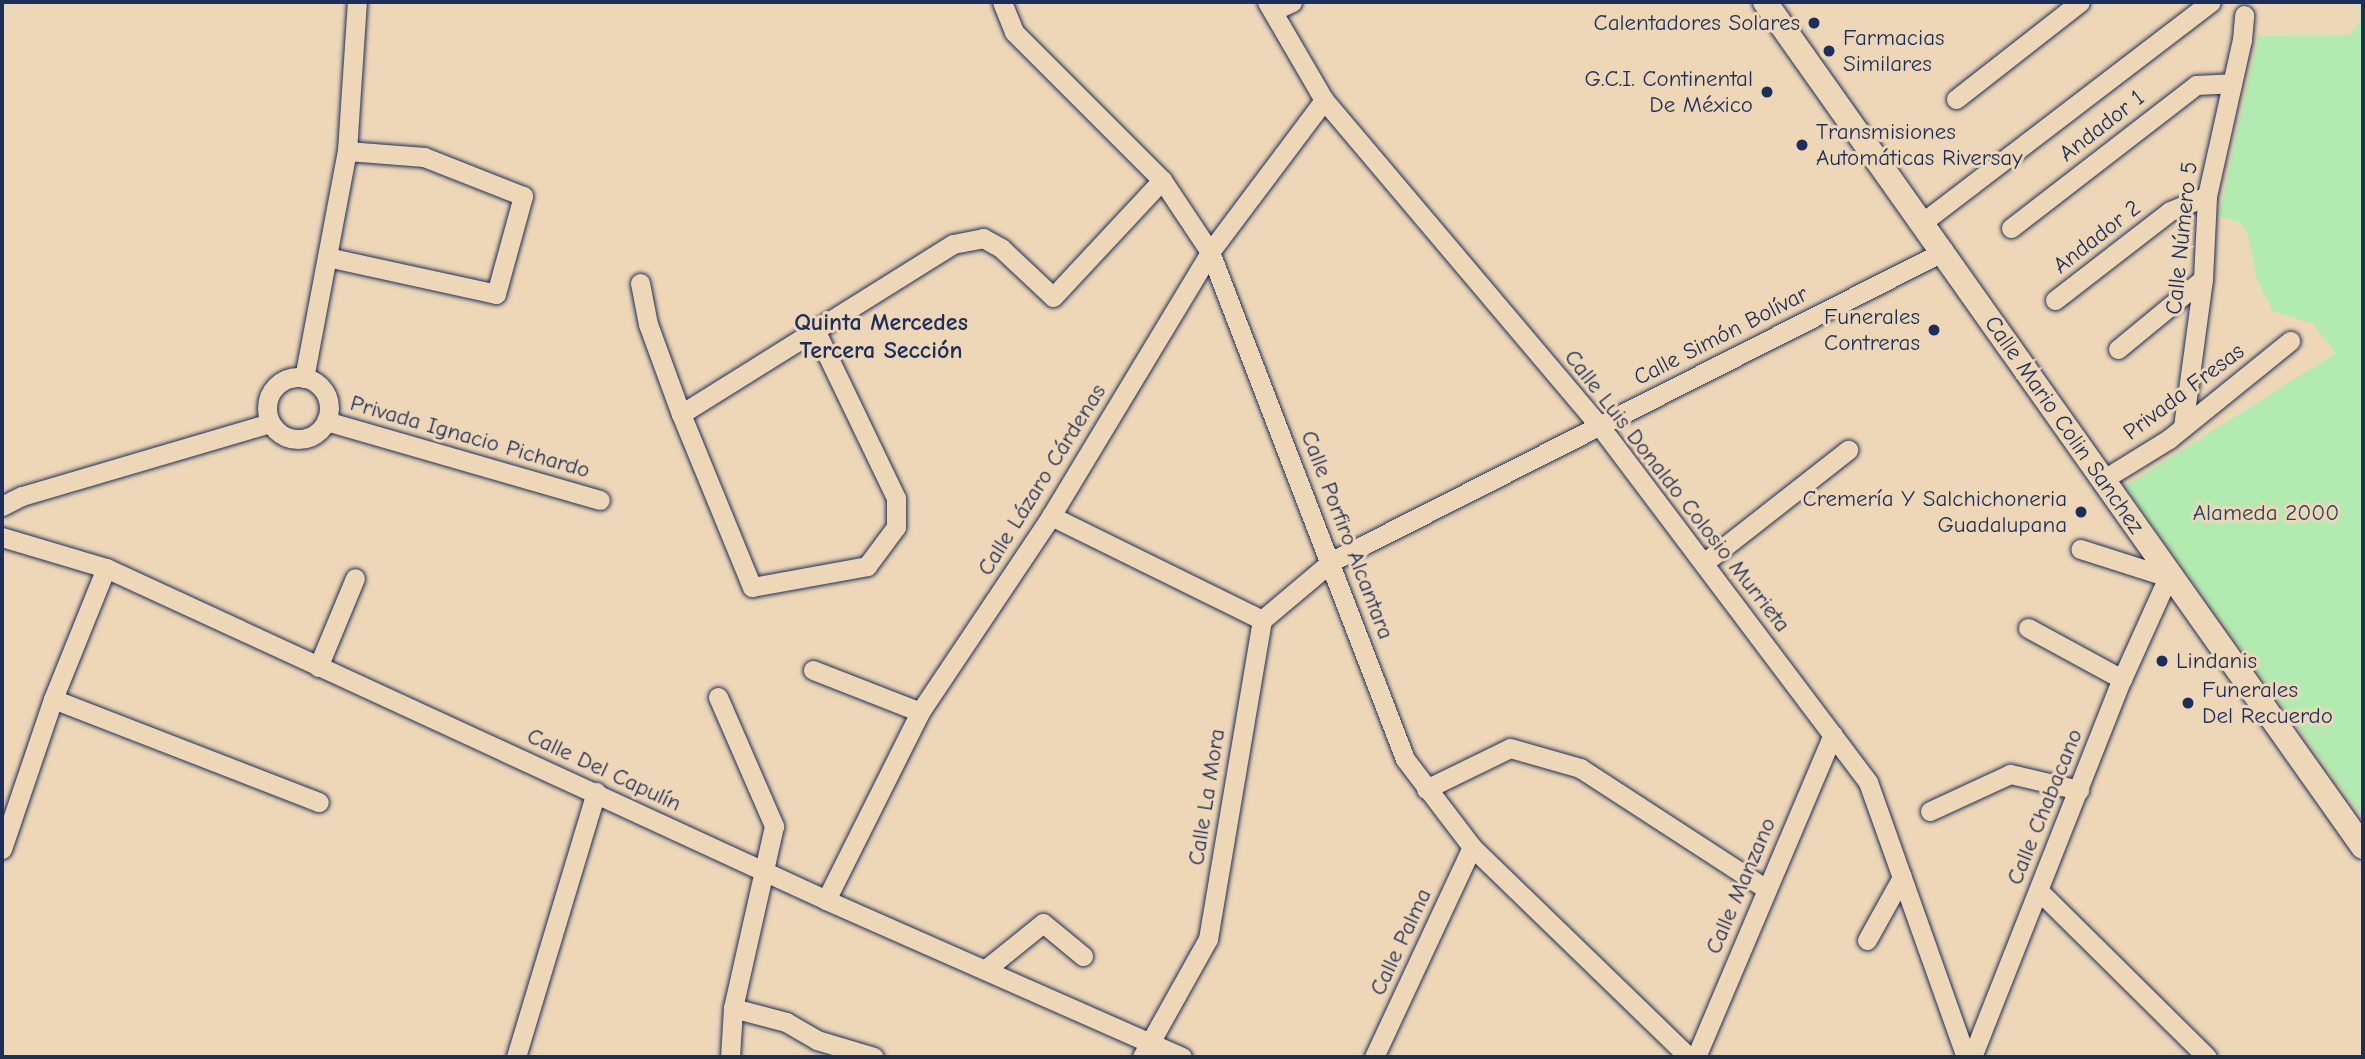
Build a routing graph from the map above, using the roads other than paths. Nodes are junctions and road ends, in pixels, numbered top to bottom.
1 (357, 2) edge
2 (1002, 2) edge
3 (1293, 2) edge
4 (1765, 2) edge
5 (2080, 2) edge
6 (2211, 2) edge
7 (1270, 6) edge
8 (2244, 15) dead end
9 (2231, 83) junction
10 (1956, 99) dead end
11 (1324, 100) junction
12 (346, 151) junction
13 (1162, 180) junction
14 (2207, 196) junction
15 (1923, 222) junction
16 (2011, 228) dead end
17 (1944, 251) junction
18 (1210, 252) junction
19 (327, 257) junction
20 (2203, 279) junction
21 (640, 283) dead end
22 (2055, 300) dead end
23 (816, 332) junction
24 (2290, 341) dead end
25 (2118, 349) dead end
26 (304, 378) junction
27 (681, 414) junction
28 (326, 421) junction
29 (270, 423) junction
30 (1599, 425) junction
31 (2183, 427) junction
32 (1848, 450) dead end
33 (2104, 479) junction
34 (600, 500) dead end
35 (2, 506) edge
36 (1051, 516) junction
37 (2, 537) edge
38 (2080, 549) dead end
39 (1332, 561) junction
40 (1705, 562) junction
41 (106, 568) junction
42 (2168, 577) junction
43 (355, 578) dead end
44 (1262, 620) junction
45 (2028, 628) dead end
46 (318, 667) junction
47 (813, 670) dead end
48 (2122, 679) junction
49 (718, 697) dead end
50 (53, 699) junction
51 (920, 712) junction
52 (1833, 735) junction
53 (1426, 789) junction
54 (2079, 790) junction
55 (596, 792) junction
56 (319, 802) dead end
57 (1930, 811) dead end
58 (1472, 847) junction
59 (2363, 848) edge
60 (2, 849) edge
61 (763, 870) junction
62 (1902, 877) junction
63 (1765, 888) junction
64 (2039, 891) junction
65 (826, 901) junction
66 (1867, 940) dead end
67 (1083, 956) dead end
68 (986, 970) junction
69 (733, 1009) junction
70 (1145, 1050) edge
71 (516, 1057) edge
72 (730, 1057) edge
73 (874, 1057) edge
74 (1182, 1057) edge
75 (1374, 1057) edge
76 (1689, 1057) edge
77 (1696, 1057) edge
78 (1966, 1057) edge
79 (1972, 1057) edge
80 (2207, 1057) edge

1 - 12 street
2 - 13 street, Calle Porfiro Alcantara
3 - 7 street
4 - 15 main road, Calle Mario Colin Sanchez
5 - 10 street
6 - 15 street
7 - 11 street, Calle Luis Donaldo Colosio Murrieta
8 - 9 street, Calle Número 5
9 - 14 street, Calle Número 5
9 - 16 street, Andador 1
11 - 18 street, Calle Lázaro Cárdenas
11 - 30 street, Calle Luis Donaldo Colosio Murrieta
12 - 19 street
12 - 19 street
13 - 18 street, Calle Porfiro Alcantara
13 - 23 street
14 - 20 street, Calle Número 5
14 - 22 street, Andador 2
15 - 17 main road, Calle Mario Colin Sanchez
17 - 30 street, Calle Simón Bolívar
17 - 33 main road, Calle Mario Colin Sanchez
18 - 36 street, Calle Lázaro Cárdenas
18 - 39 street, Calle Porfiro Alcantara
19 - 26 street
20 - 25 street
20 - 31 street, Calle Número 5
21 - 27 street
23 - 27 street
23 - 27 street
24 - 31 street, Privada Fresas
26 - 28 street
26 - 29 street
28 - 29 street
28 - 34 street, Privada Ignacio Pichardo
29 - 35 street
30 - 39 street, Calle Simón Bolívar
30 - 40 street, Calle Luis Donaldo Colosio Murrieta
31 - 33 street, Privada Fresas
32 - 40 street
33 - 42 main road, Calle Mario Colin Sanchez
36 - 44 street
36 - 51 street, Calle Lázaro Cárdenas
37 - 41 street, Calle Del Capulín
38 - 42 street
39 - 44 street
39 - 53 street, Calle Porfiro Alcantara
40 - 52 street, Calle Luis Donaldo Colosio Murrieta
41 - 46 street, Calle Del Capulín
41 - 50 street
42 - 48 street, Calle Chabacano
42 - 59 main road, Calle Mario Colin Sanchez
43 - 46 street
44 - 70 street, Calle La Mora
45 - 48 street
46 - 55 street, Calle Del Capulín
47 - 51 street
48 - 54 street, Calle Chabacano
49 - 61 street
50 - 56 street
50 - 60 street
51 - 65 street, Calle Lázaro Cárdenas
52 - 62 street, Calle Luis Donaldo Colosio Murrieta
52 - 63 street, Calle Manzano
53 - 58 street, Calle Porfiro Alcantara
53 - 63 street
54 - 57 street
54 - 64 street, Calle Chabacano
55 - 61 street, Calle Del Capulín
55 - 71 street
58 - 75 street, Calle Palma
58 - 76 street, Calle Porfiro Alcantara
61 - 65 street, Calle Del Capulín
61 - 69 street
62 - 66 street
62 - 78 street, Calle Luis Donaldo Colosio Murrieta
63 - 77 street, Calle Manzano
64 - 79 street, Calle Chabacano
64 - 80 street
65 - 68 street, Calle Del Capulín
67 - 68 street
68 - 70 street, Calle Del Capulín
69 - 72 street
69 - 73 street
70 - 74 street, Calle Del Capulín

